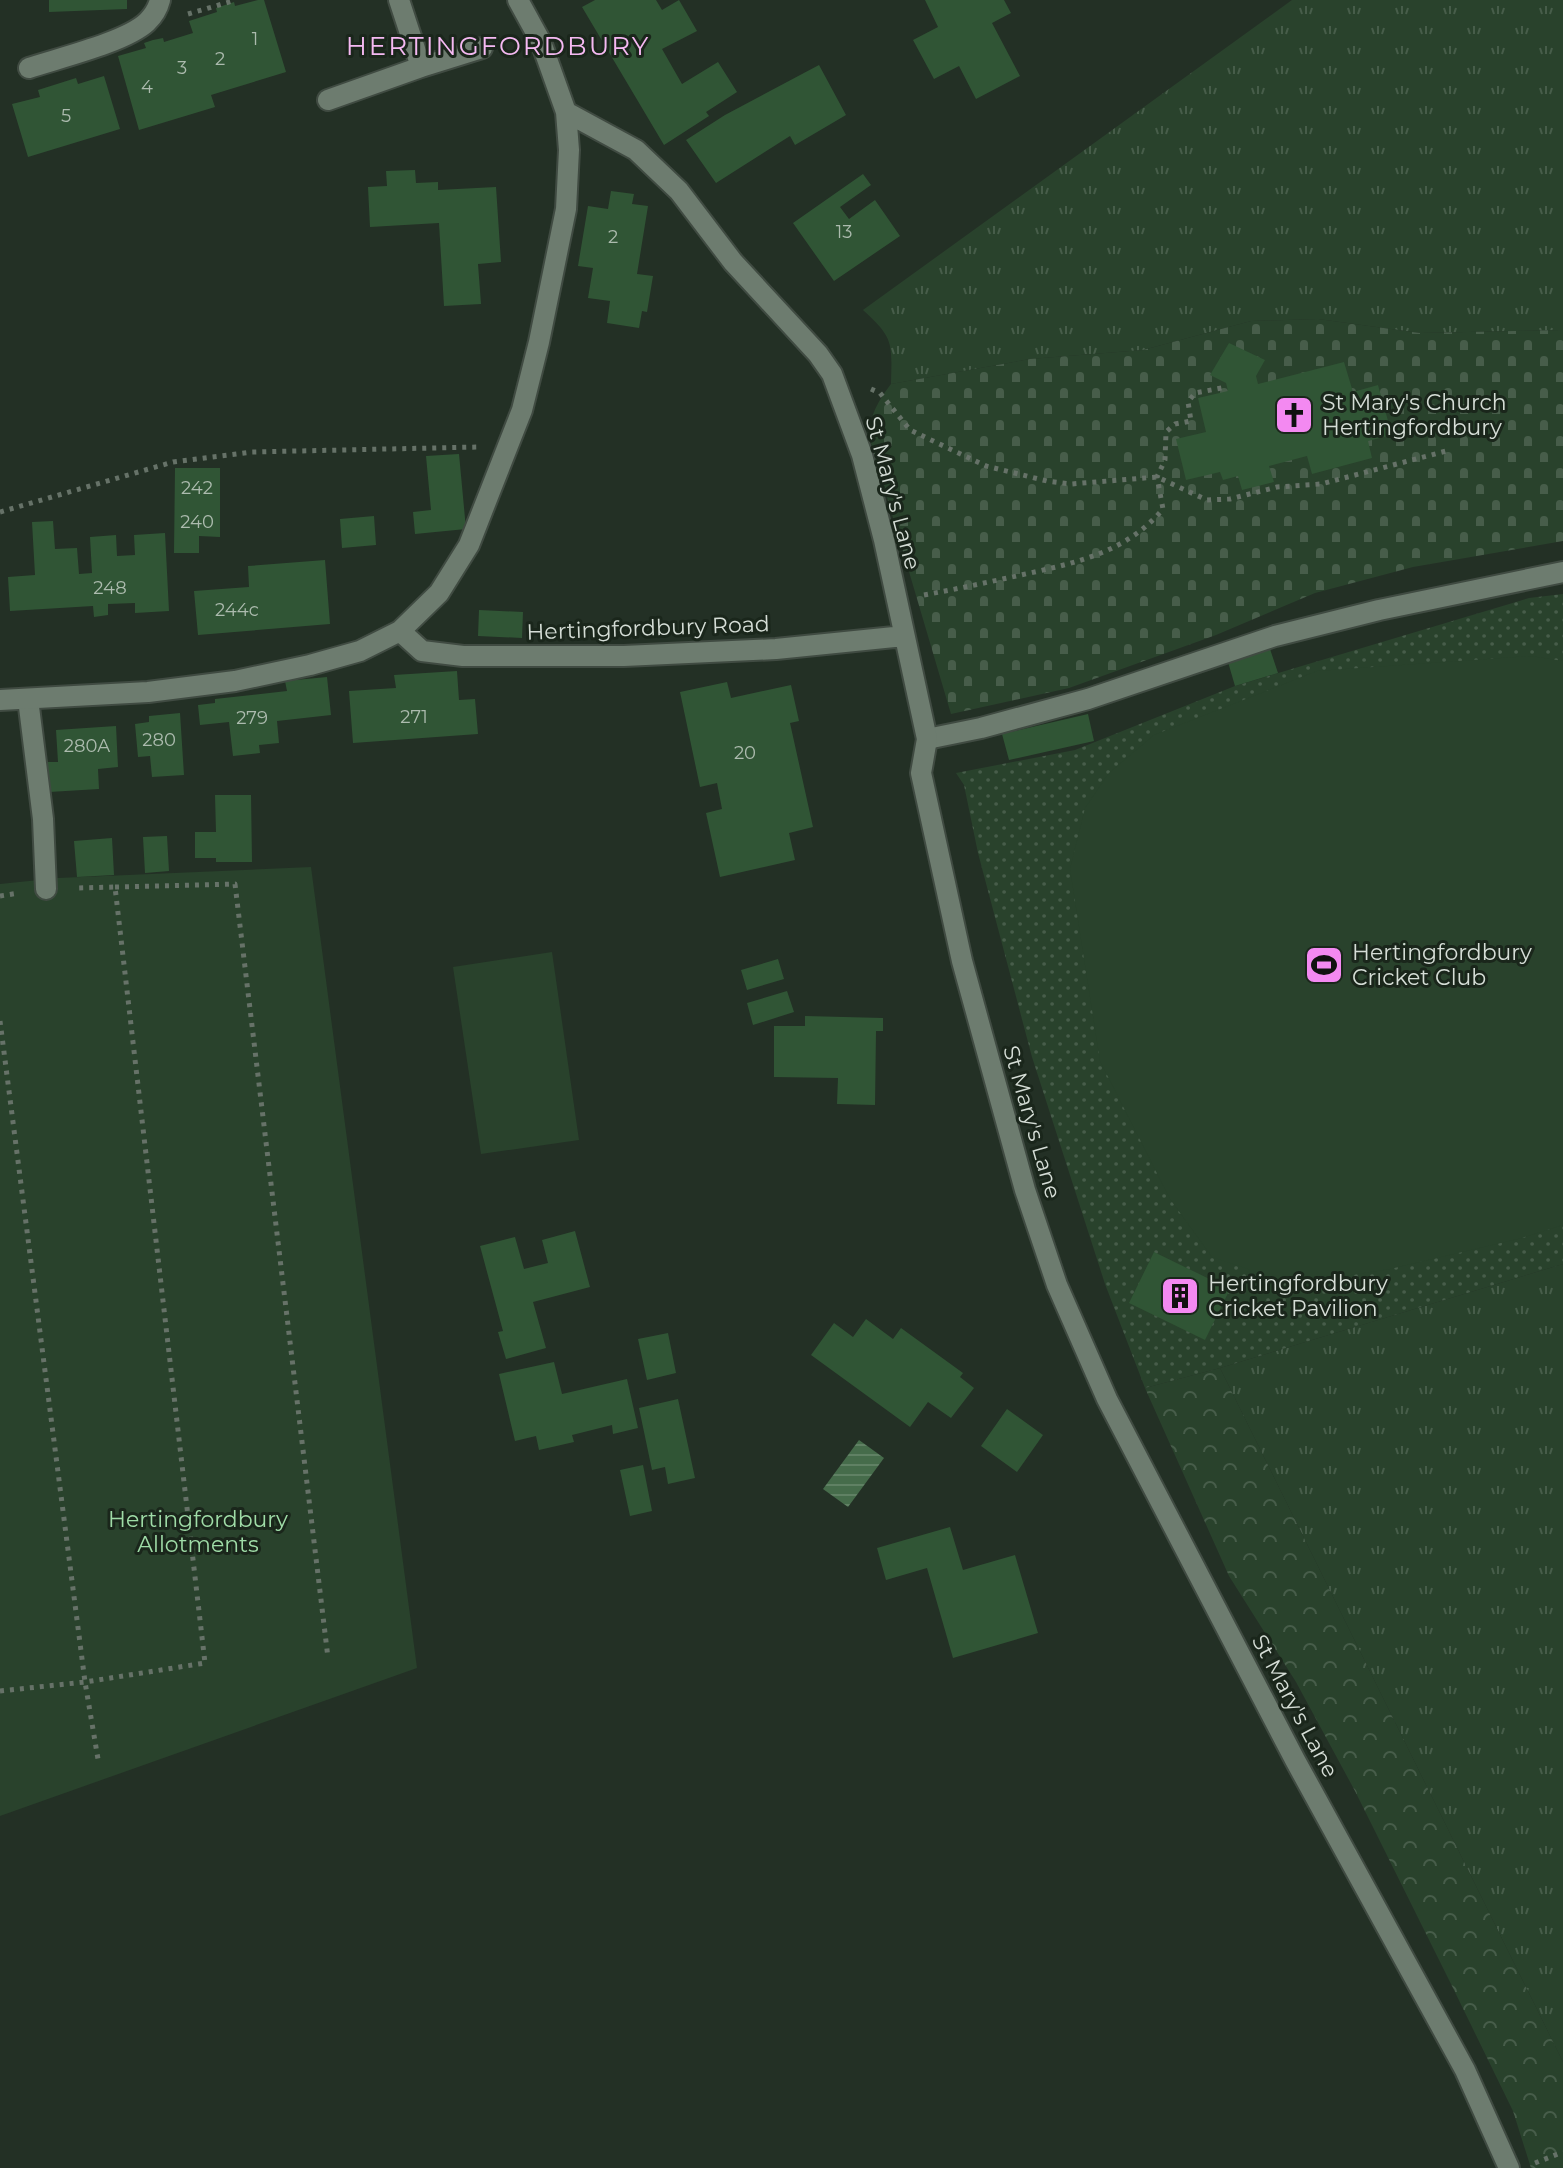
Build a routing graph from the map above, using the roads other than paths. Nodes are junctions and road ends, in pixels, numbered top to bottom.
1 (399, 0) edge
2 (518, 0) edge
3 (159, 5) edge
4 (482, 48) dead end
5 (421, 67) junction
6 (29, 68) dead end
7 (328, 100) dead end
8 (566, 112) junction
9 (1563, 572) edge
10 (400, 631) junction
11 (904, 636) junction
12 (28, 699) junction
13 (0, 700) edge
14 (927, 739) junction
15 (46, 889) road end
16 (1509, 2168) edge

1 - 5 street
2 - 8 street
3 - 6 street
4 - 5 street
5 - 7 street
8 - 10 street
8 - 11 street, St Mary's Lane
9 - 14 street
10 - 11 street, Hertingfordbury Road
10 - 12 street
11 - 14 street, St Mary's Lane
12 - 13 street
12 - 15 street
14 - 16 street, St Mary's Lane

